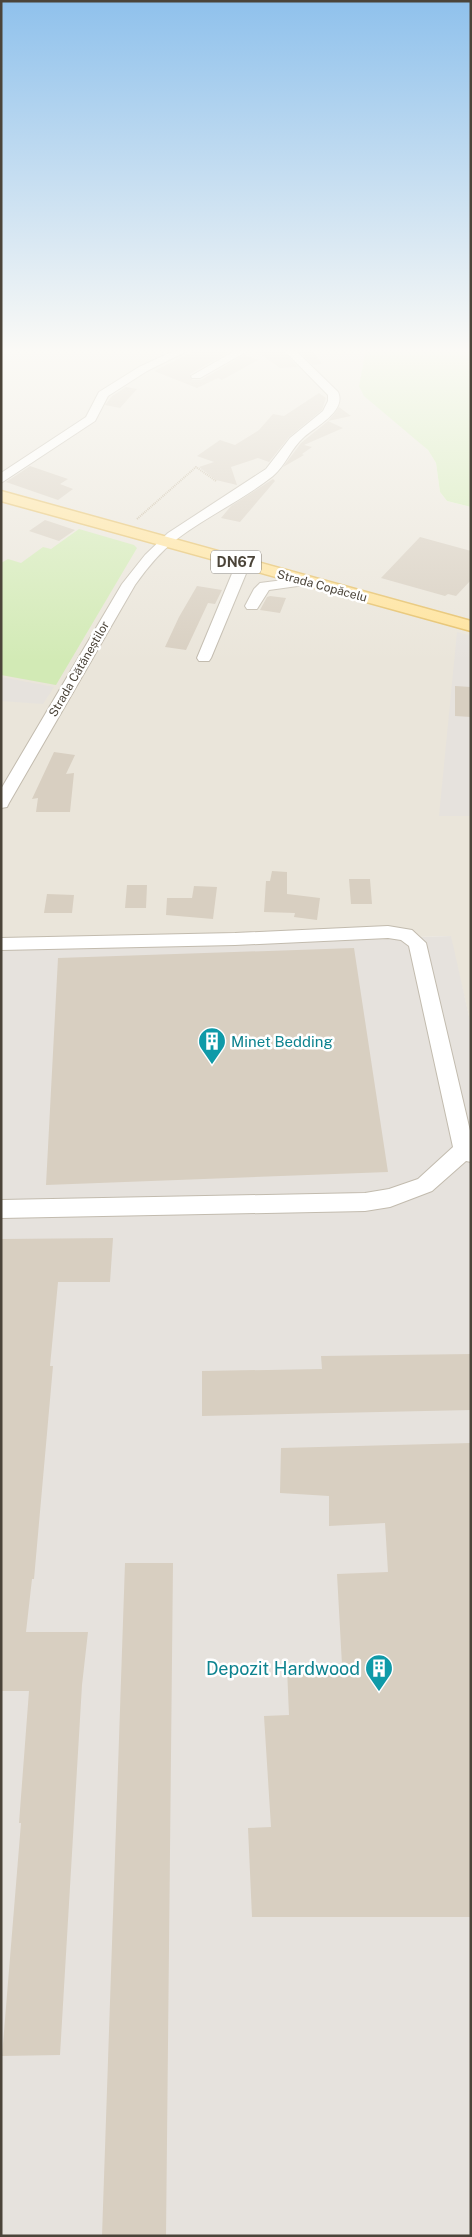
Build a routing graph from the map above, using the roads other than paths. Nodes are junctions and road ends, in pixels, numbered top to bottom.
1 (40, 453) edge
2 (284, 453) edge
3 (1, 479) edge
4 (1, 496) edge
5 (166, 542) junction
6 (244, 564) junction
7 (307, 581) junction
8 (252, 606) dead end
9 (471, 626) edge
10 (204, 658) dead end
11 (2, 799) edge
12 (1, 944) edge
13 (467, 1152) edge
14 (1, 1209) edge

1 - 3 street
2 - 5 street, Strada Cătăneștilor
4 - 5 main road, Strada Copăcelu / DN67
5 - 6 main road, Strada Copăcelu / DN67
5 - 11 street, Strada Cătăneștilor
6 - 7 main road, Strada Copăcelu / DN67
6 - 10 street
7 - 8 street
7 - 9 main road, Strada Copăcelu / DN67
12 - 13 street
13 - 14 street

